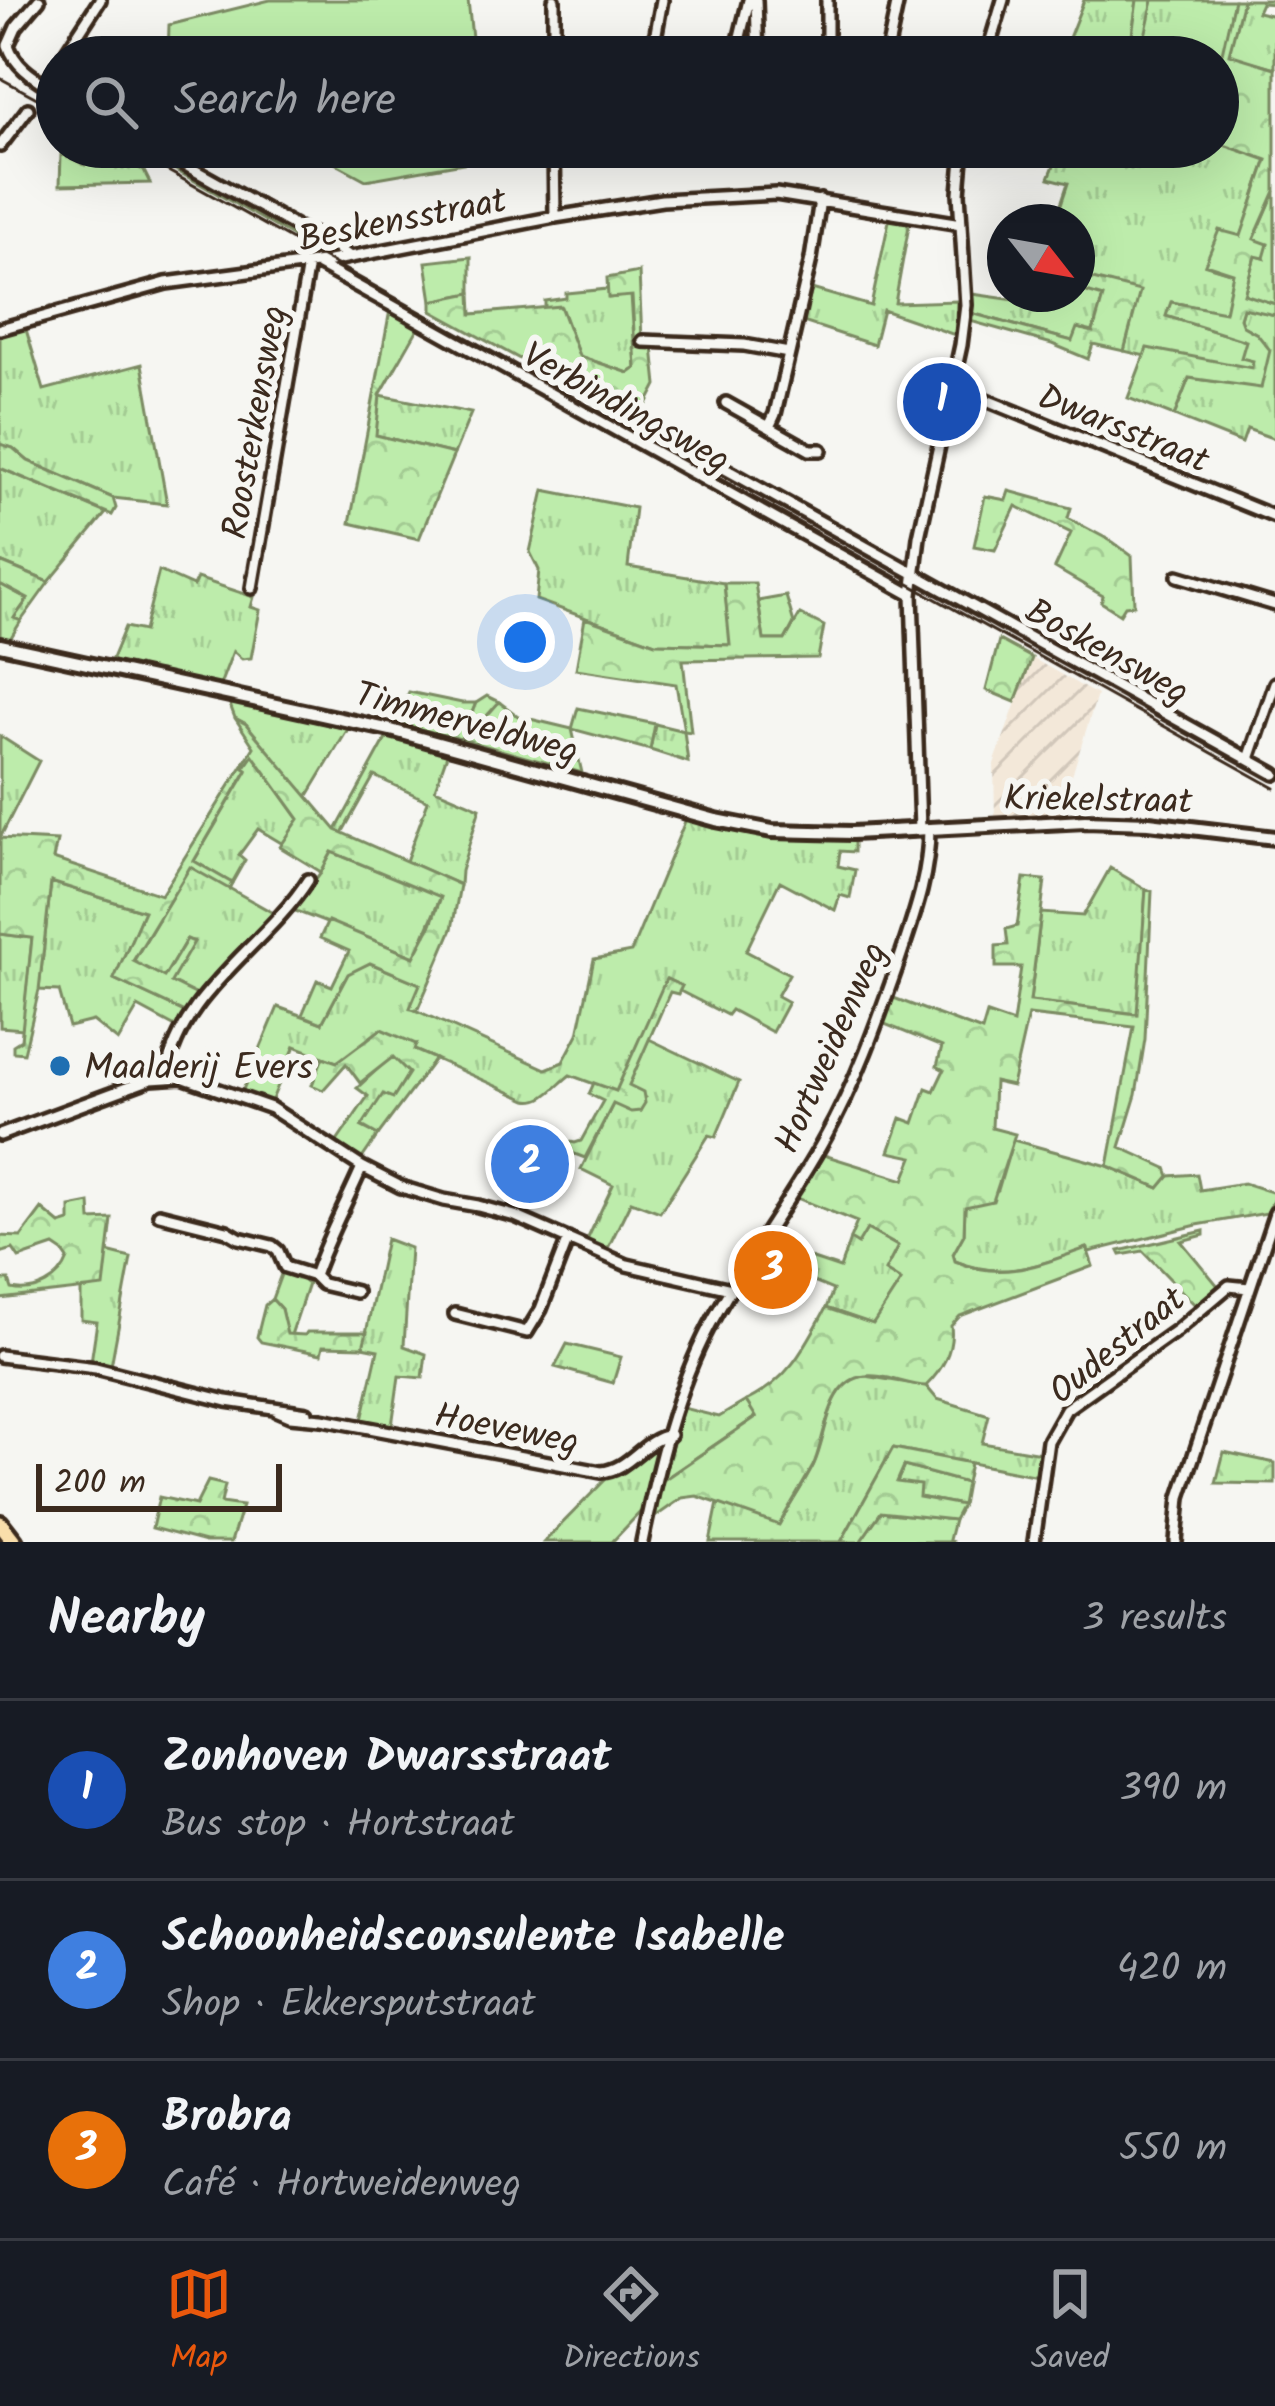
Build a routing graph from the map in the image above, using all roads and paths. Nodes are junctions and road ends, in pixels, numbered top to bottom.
1 (39, 0) edge
2 (100, 0) edge
3 (554, 0) edge
4 (662, 0) edge
5 (753, 0) edge
6 (826, 0) edge
7 (898, 0) edge
8 (1003, 0) edge
9 (77, 36) edge
10 (554, 36) edge
11 (655, 36) edge
12 (742, 36) edge
13 (756, 36) edge
14 (827, 36) edge
15 (890, 36) edge
16 (992, 36) edge
17 (36, 79) edge
18 (28, 109) dead end
19 (0, 146) edge
20 (191, 168) edge
21 (554, 168) edge
22 (961, 168) edge
23 (820, 200) junction
24 (555, 217) junction
25 (961, 224) junction
26 (350, 257) junction
27 (312, 264) junction
28 (0, 329) edge
29 (643, 341) dead end
30 (789, 353) junction
31 (952, 386) junction
32 (726, 403) dead end
33 (769, 428) junction
34 (691, 450) dead end
35 (821, 450) dead end
36 (803, 506) dead end
37 (1275, 517) edge
38 (915, 568) junction
39 (1178, 576) dead end
40 (252, 588) dead end
41 (912, 591) junction
42 (1275, 605) edge
43 (0, 644) edge
44 (1275, 683) edge
45 (1249, 759) junction
46 (1275, 774) edge
47 (924, 829) junction
48 (1275, 838) edge
49 (308, 880) dead end
50 (166, 1076) junction
51 (2, 1133) edge
52 (362, 1167) junction
53 (159, 1214) dead end
54 (1274, 1220) edge
55 (568, 1239) junction
56 (314, 1276) junction
57 (1249, 1288) junction
58 (731, 1289) junction
59 (356, 1292) dead end
60 (455, 1314) dead end
61 (0, 1356) edge
62 (670, 1435) junction
63 (0, 1524) edge
64 (14, 1542) edge
65 (642, 1542) edge
66 (1034, 1542) edge
67 (1176, 1542) edge

1 - 17 street
2 - 9 street
3 - 10 street
4 - 11 street
5 - 12 street
5 - 13 street
6 - 14 street
7 - 15 street
8 - 16 street
18 - 19 street
20 - 26 street
21 - 24 street
22 - 25 street, Hortweidenweg
23 - 24 street, Beskensstraat
23 - 25 street, Beskensstraat
23 - 30 street
24 - 26 street, Beskensstraat
25 - 31 street, Hortweidenweg
26 - 27 street, Beskensstraat
27 - 28 street, Beskensstraat
27 - 40 street, Roosterkensweg
27 - 41 street, Verbindingsweg
29 - 30 street
30 - 33 street
31 - 37 street, Dwarsstraat
31 - 38 street, Hortweidenweg
32 - 33 street
33 - 35 street
34 - 38 street
36 - 38 street
38 - 41 street, Hortweidenweg
38 - 45 street, Boskensweg
39 - 42 street
41 - 47 street, Hortweidenweg
43 - 47 street, Timmerveldweg
44 - 45 street
45 - 46 street, Boskensweg
47 - 48 street, Kriekelstraat
47 - 58 street, Hortweidenweg
49 - 50 street
50 - 51 street
50 - 52 street
52 - 55 street
52 - 56 street
53 - 56 street
54 - 57 street
55 - 58 street
55 - 60 street
56 - 59 street
57 - 66 street, Oudestraat
57 - 67 street
58 - 62 street, Hortweidenweg
61 - 62 street, Hoeveweg
62 - 65 street, Hortweidenweg
63 - 64 highway

